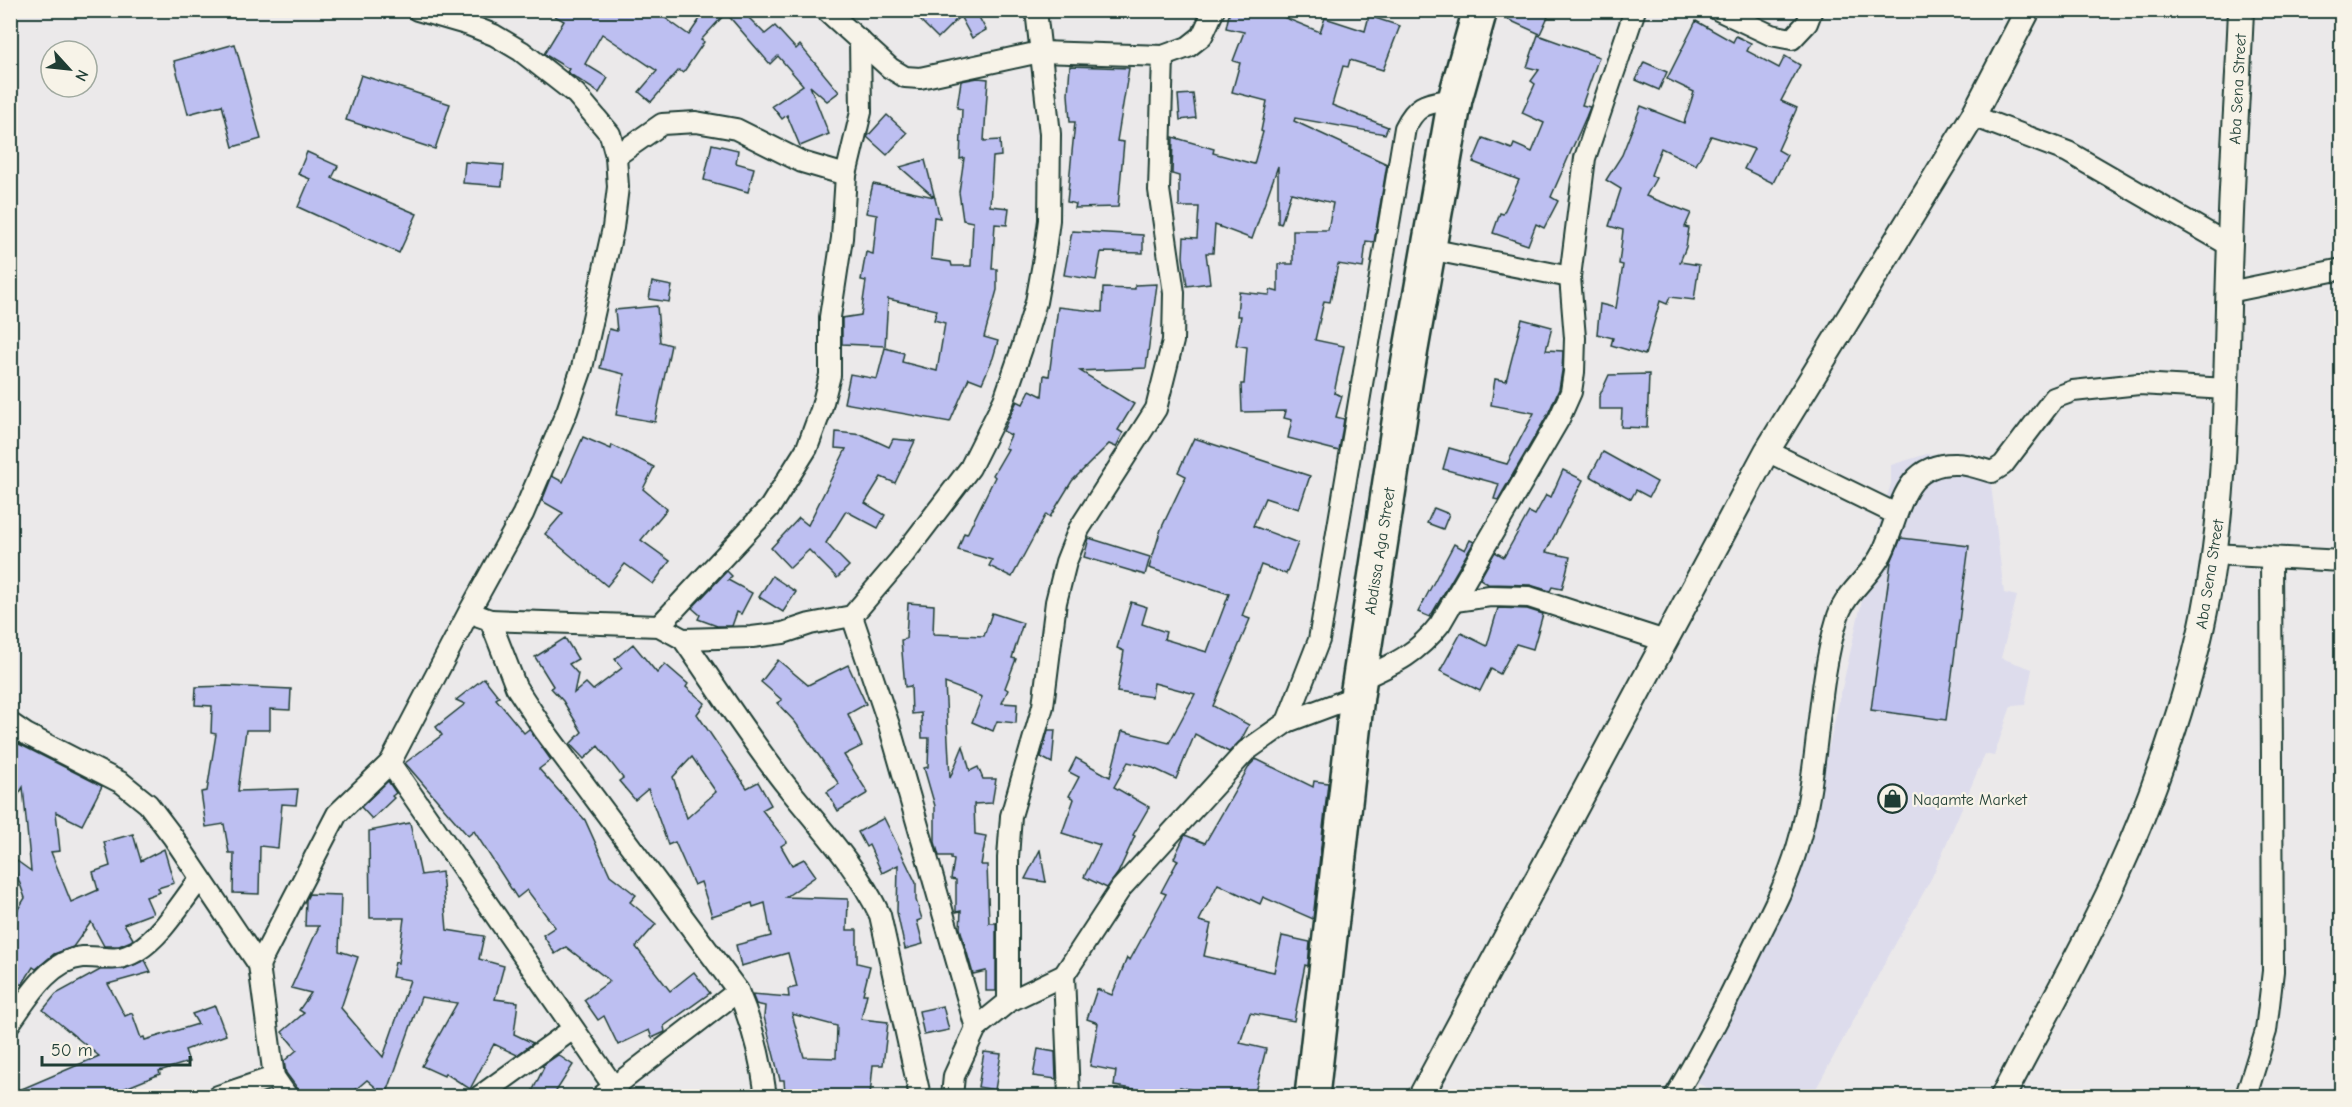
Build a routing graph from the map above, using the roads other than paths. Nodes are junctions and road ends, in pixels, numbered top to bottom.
1 (417, 10) edge
2 (1036, 10) edge
3 (1214, 10) edge
4 (1480, 10) edge
5 (1635, 10) edge
6 (1718, 10) edge
7 (1812, 10) edge
8 (2028, 10) edge
9 (2241, 10) edge
10 (832, 12) edge
11 (860, 40) junction
12 (1040, 52) junction
13 (1163, 56) junction
14 (1455, 99) junction
15 (1973, 116) junction
16 (616, 156) junction
17 (846, 175) junction
18 (2229, 245) junction
19 (1429, 249) junction
20 (2342, 269) edge
21 (1570, 277) junction
22 (2229, 292) junction
23 (2227, 388) junction
24 (1767, 451) junction
25 (1896, 514) junction
26 (2214, 554) junction
27 (2271, 558) junction
28 (2342, 561) edge
29 (1455, 601) junction
30 (469, 612) junction
31 (852, 616) junction
32 (490, 620) junction
33 (659, 626) junction
34 (683, 639) junction
35 (1665, 641) junction
36 (1358, 688) junction
37 (1287, 722) junction
38 (10, 723) edge
39 (390, 763) junction
40 (200, 879) junction
41 (259, 965) junction
42 (1064, 975) junction
43 (738, 991) junction
44 (1008, 1002) junction
45 (10, 1023) edge
46 (976, 1028) junction
47 (573, 1029) junction
48 (954, 1076) junction
49 (274, 1077) junction
50 (608, 1092) edge
51 (218, 1096) edge
52 (287, 1096) edge
53 (480, 1096) edge
54 (766, 1096) edge
55 (920, 1096) edge
56 (930, 1096) edge
57 (952, 1096) edge
58 (1069, 1096) edge
59 (1312, 1096) edge
60 (1421, 1096) edge
61 (1675, 1096) edge
62 (2002, 1096) edge
63 (2246, 1096) edge

1 - 16 street
2 - 12 street
3 - 13 street
4 - 14 highway, Abdissa Aga Street
5 - 21 street
6 - 7 street
8 - 15 street
9 - 18 street, Aba Sena Street
10 - 11 street
11 - 12 street
11 - 17 street
12 - 13 street
12 - 31 street
13 - 44 street
14 - 19 highway, Abdissa Aga Street
14 - 37 street
15 - 18 street
15 - 24 street
16 - 17 street
16 - 30 street
17 - 33 street
18 - 22 street, Aba Sena Street
19 - 21 street
19 - 36 highway, Abdissa Aga Street
20 - 22 street
21 - 29 street
22 - 23 street, Aba Sena Street
23 - 25 street
23 - 26 street, Aba Sena Street
24 - 25 street
24 - 35 street
25 - 61 street
26 - 27 street
26 - 62 street, Aba Sena Street
27 - 28 street
27 - 63 street
29 - 35 street
29 - 36 street
30 - 32 street
30 - 39 street
31 - 34 street
31 - 46 street
32 - 33 street
32 - 43 street
33 - 34 street
34 - 55 street
35 - 60 street
36 - 37 street
36 - 59 highway, Abdissa Aga Street
37 - 42 street
38 - 40 street
39 - 41 street
39 - 47 street
40 - 41 street
40 - 45 street
41 - 49 street
42 - 44 street
42 - 58 street
43 - 50 street
43 - 54 street
44 - 46 street
46 - 48 street
47 - 50 street
47 - 53 street
48 - 56 street
48 - 57 street
49 - 51 street
49 - 52 street

